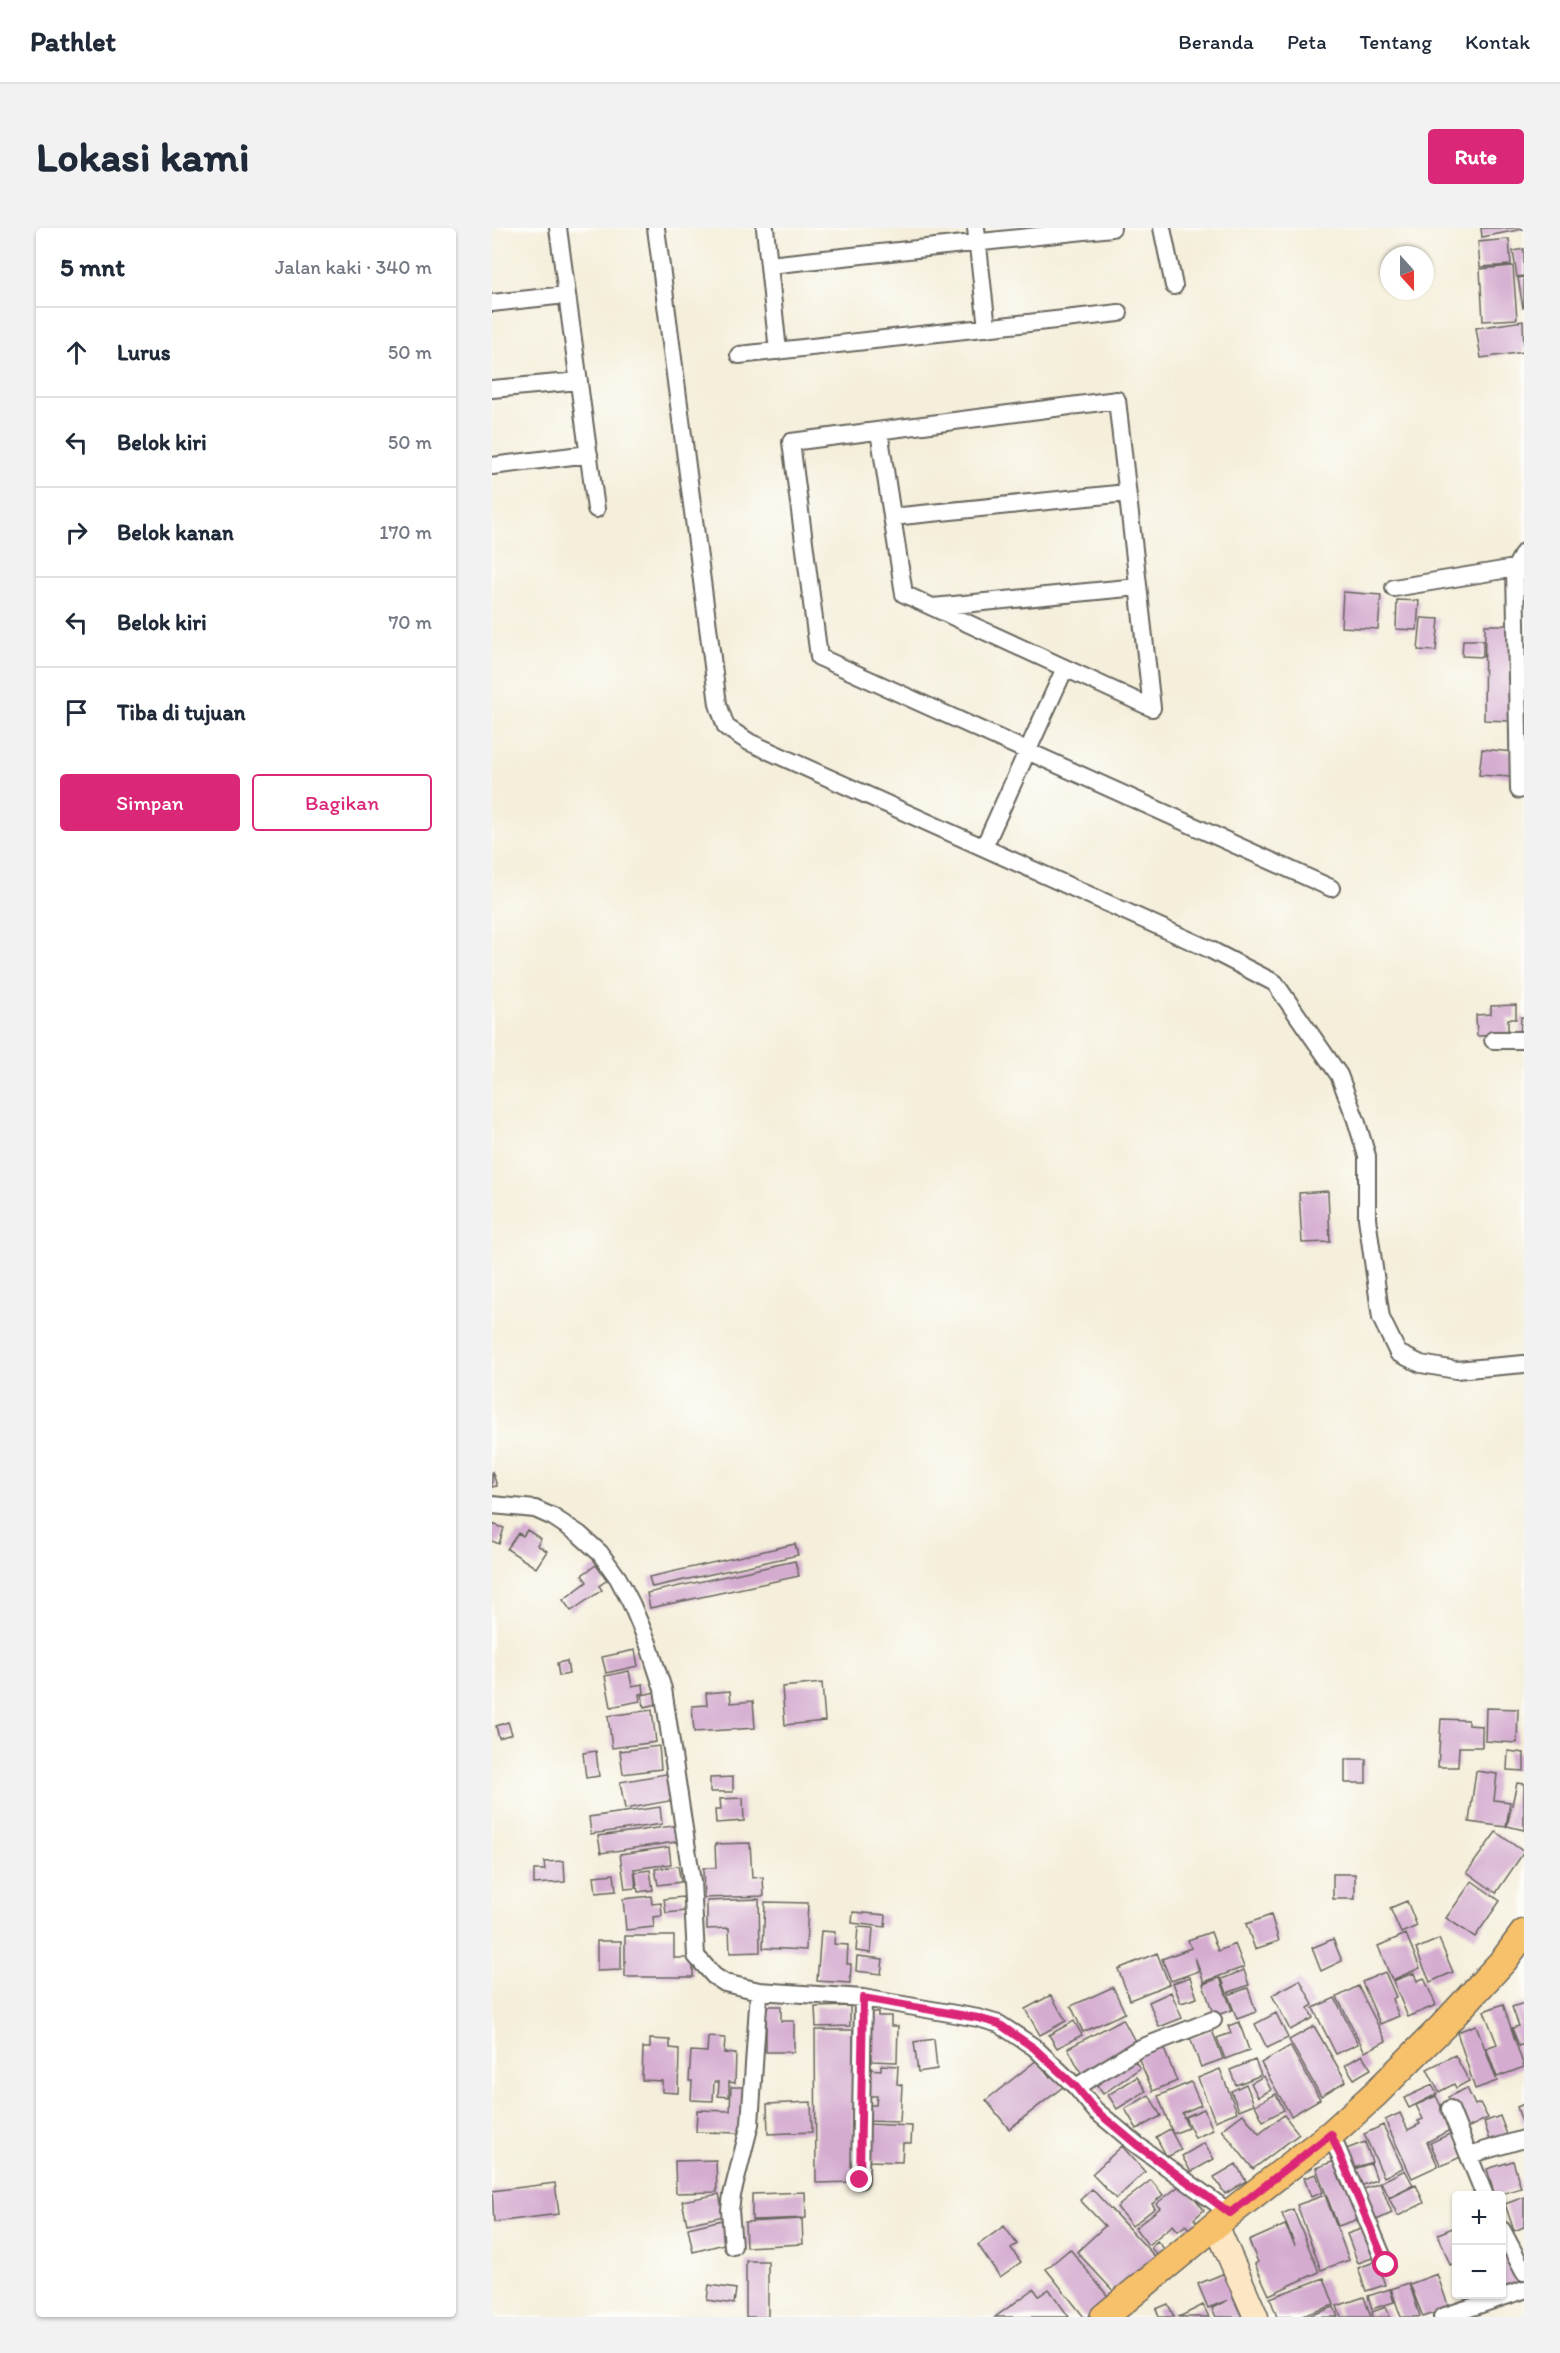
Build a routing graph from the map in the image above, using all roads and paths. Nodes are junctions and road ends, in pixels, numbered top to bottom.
1 (558, 228) edge
2 (656, 228) edge
3 (765, 228) edge
4 (1112, 228) edge
5 (1162, 228) edge
6 (977, 235) edge
7 (769, 265) junction
8 (1174, 286) dead end
9 (566, 294) junction
10 (492, 303) edge
11 (1119, 313) dead end
12 (987, 328) junction
13 (778, 351) junction
14 (739, 355) dead end
15 (579, 381) junction
16 (492, 389) edge
17 (879, 431) junction
18 (589, 453) junction
19 (492, 466) edge
20 (1127, 493) junction
21 (596, 508) dead end
22 (892, 517) junction
23 (1524, 552) edge
24 (1515, 568) junction
25 (1138, 587) junction
26 (1394, 588) dead end
27 (932, 607) junction
28 (1065, 668) junction
29 (1027, 751) junction
30 (1519, 790) dead end
31 (984, 848) junction
32 (1331, 888) dead end
33 (1493, 1040) dead end
34 (1524, 1040) edge
35 (1524, 1364) edge
36 (492, 1505) edge
37 (1524, 1933) edge
38 (759, 1991) junction
39 (863, 1998) junction
40 (1213, 2020) dead end
41 (1076, 2087) junction
42 (1450, 2109) dead end
43 (1331, 2134) junction
44 (1524, 2139) edge
45 (1469, 2155) junction
46 (860, 2180) dead end
47 (1483, 2191) edge
48 (1223, 2219) junction
49 (1506, 2238) edge
50 (733, 2246) dead end
51 (1386, 2265) dead end
52 (1524, 2272) edge
53 (1524, 2290) edge
54 (1104, 2317) edge
55 (1256, 2317) edge
56 (1442, 2317) edge

1 - 9 street
2 - 31 street
3 - 7 street
4 - 6 street
5 - 8 street
6 - 7 street
6 - 12 street
7 - 13 street
9 - 10 street
9 - 15 street
11 - 12 street
12 - 13 street
13 - 14 street
15 - 16 street
15 - 18 street
17 - 20 street
17 - 22 street
17 - 29 street
18 - 19 street
18 - 21 street
20 - 22 street
20 - 25 street
22 - 27 street
23 - 24 street
24 - 26 street
24 - 30 street
25 - 27 street
25 - 28 street
27 - 28 street
28 - 29 street
29 - 31 street
29 - 32 street
31 - 35 street
33 - 34 street
36 - 38 street
37 - 43 main road
38 - 39 street
38 - 50 street
39 - 41 street
39 - 46 street
40 - 41 street
41 - 48 street
42 - 45 street
43 - 48 main road
43 - 51 street
44 - 45 street
45 - 47 street
48 - 54 main road
48 - 55 street
49 - 52 street
53 - 56 street

